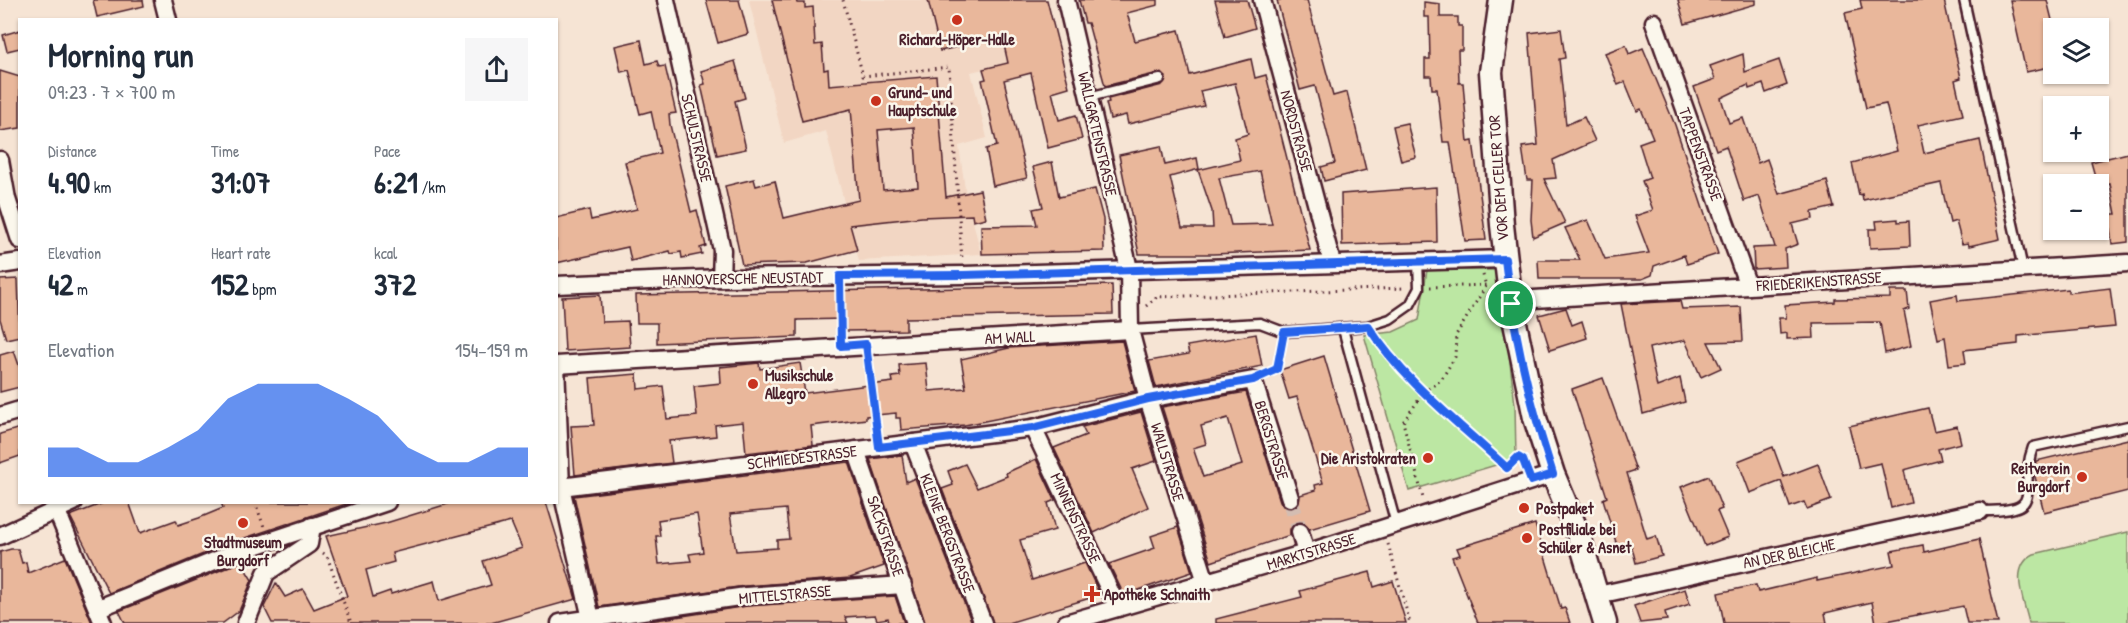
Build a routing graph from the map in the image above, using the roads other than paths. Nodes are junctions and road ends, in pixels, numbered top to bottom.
1 (163, 0) edge
2 (666, 0) edge
3 (1066, 0) edge
4 (1262, 0) edge
5 (1501, 0) edge
6 (1964, 0) edge
7 (168, 18) edge
8 (1654, 22) dead end
9 (1160, 79) dead end
10 (1089, 97) junction
11 (0, 160) edge
12 (18, 234) edge
13 (1505, 259) junction
14 (1418, 261) junction
15 (18, 262) edge
16 (1332, 263) junction
17 (2128, 263) edge
18 (0, 265) edge
19 (1129, 269) junction
20 (2023, 269) junction
21 (721, 278) junction
22 (558, 285) edge
23 (1748, 286) junction
24 (1502, 290) junction
25 (1130, 325) junction
26 (1343, 329) junction
27 (558, 365) edge
28 (1148, 399) junction
29 (18, 412) edge
30 (0, 416) edge
31 (2128, 426) edge
32 (1033, 428) junction
33 (913, 443) junction
34 (856, 450) junction
35 (558, 464) edge
36 (1553, 474) junction
37 (561, 487) junction
38 (1290, 498) tunnel mouth
39 (69, 504) edge
40 (381, 504) edge
41 (56, 509) junction
42 (1980, 511) joint
43 (312, 526) junction
44 (1390, 526) junction
45 (1300, 532) tunnel mouth
46 (0, 536) edge
47 (1306, 553) junction
48 (1206, 582) junction
49 (903, 585) junction
50 (1598, 595) junction
51 (1110, 614) edge
52 (101, 615) edge
53 (591, 621) edge
54 (246, 623) edge
55 (560, 623) edge
56 (915, 623) edge
57 (983, 623) edge
58 (1066, 623) edge
59 (1605, 623) edge

1 - 7 street
2 - 21 street, SCHULSTRASSE
3 - 10 street, WALLGARTENSTRASSE
4 - 16 street, NORDSTRASSE
5 - 13 main road, VOR DEM CELLER TOR
6 - 20 lane
8 - 23 street, TAPPENSTRASSE
9 - 10 lane
10 - 19 street, WALLGARTENSTRASSE
11 - 12 street
13 - 14 street, HANNOVERSCHE NEUSTADT
13 - 24 main road, VOR DEM CELLER TOR
14 - 16 street, HANNOVERSCHE NEUSTADT
14 - 26 lane, AM WALL
15 - 18 street
16 - 19 street, HANNOVERSCHE NEUSTADT
17 - 20 street, FRIEDERIKENSTRASSE
19 - 21 street, HANNOVERSCHE NEUSTADT
19 - 25 street, WALLSTRASSE
20 - 23 street, FRIEDERIKENSTRASSE
21 - 22 street, HANNOVERSCHE NEUSTADT
23 - 24 street, FRIEDERIKENSTRASSE
24 - 36 main road, VOR DEM CELLER TOR
25 - 26 lane, AM WALL
25 - 27 street, AM WALL
25 - 28 street, WALLSTRASSE
26 - 44 lane
28 - 32 street, SCHMIEDESTRASSE
28 - 38 street, BERGSTRASSE
28 - 48 street, WALLSTRASSE
29 - 30 street
31 - 42 lane
32 - 33 street, SCHMIEDESTRASSE
32 - 51 street, MINNENSTRASSE
33 - 34 street, SCHMIEDESTRASSE
33 - 57 street, KLEINE BERGSTRASSE
34 - 37 street, SCHMIEDESTRASSE
34 - 49 street, SACKSTRASSE
35 - 37 street
36 - 44 street, MARKTSTRASSE
36 - 50 main road, VOR DEM CELLER TOR
37 - 53 street
39 - 41 street
40 - 43 street
41 - 46 street
41 - 52 street
42 - 50 street, AN DER BLEICHE
43 - 52 street
43 - 54 street
44 - 47 street, MARKTSTRASSE
45 - 47 street
47 - 48 street, MARKTSTRASSE
48 - 51 street, MARKTSTRASSE
49 - 53 street, MITTELSTRASSE
49 - 56 street, SACKSTRASSE
50 - 59 main road, VOR DEM CELLER TOR
51 - 58 street, MARKTSTRASSE
53 - 55 street, MITTELSTRASSE

